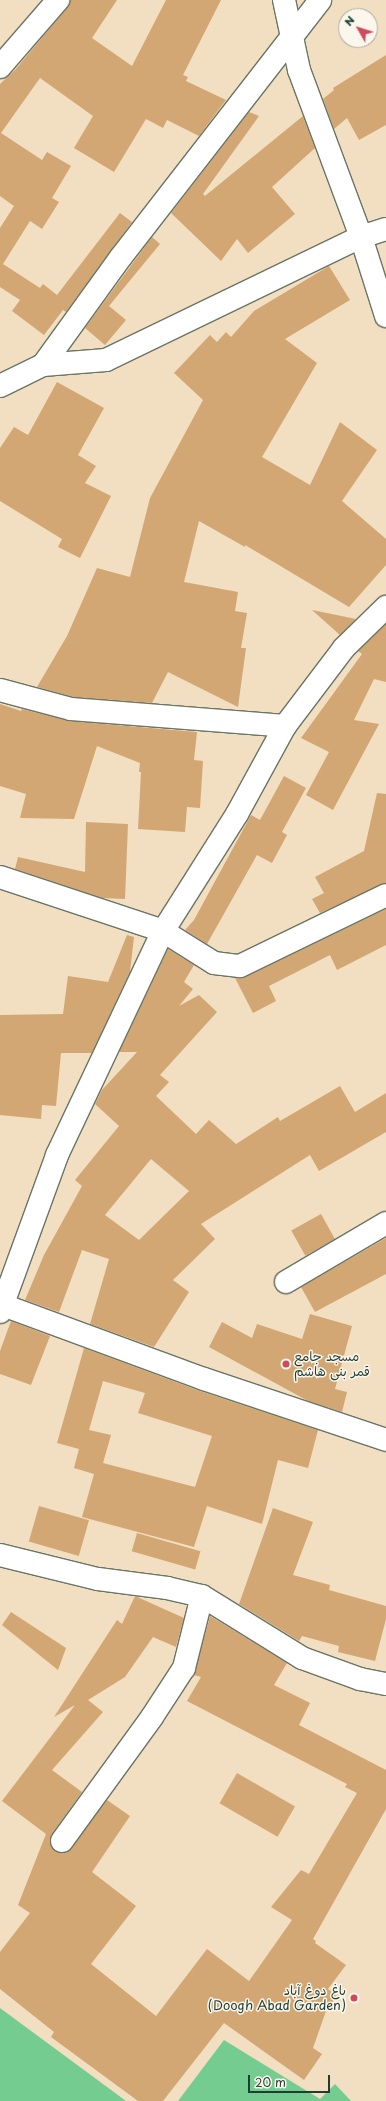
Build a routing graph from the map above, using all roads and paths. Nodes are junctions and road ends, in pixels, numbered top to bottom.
1 (58, 0) edge
2 (284, 0) edge
3 (320, 0) edge
4 (291, 39) junction
5 (0, 67) edge
6 (386, 230) edge
7 (361, 237) junction
8 (386, 316) edge
9 (43, 365) junction
10 (0, 386) edge
11 (386, 607) edge
12 (0, 690) edge
13 (285, 726) junction
14 (0, 878) edge
15 (386, 895) edge
16 (163, 931) junction
17 (386, 1224) edge
18 (286, 1282) dead end
19 (1, 1307) edge
20 (386, 1440) edge
21 (0, 1555) edge
22 (202, 1596) junction
23 (386, 1684) edge
24 (62, 1841) dead end

1 - 5 street
2 - 4 street
3 - 4 street
4 - 7 street
4 - 9 street
6 - 7 street
7 - 8 street
7 - 9 street
9 - 10 street
11 - 13 street
12 - 13 street
13 - 16 street
14 - 16 street
15 - 16 street
16 - 19 street
17 - 18 street
19 - 20 street
21 - 22 street
22 - 23 street
22 - 24 street

